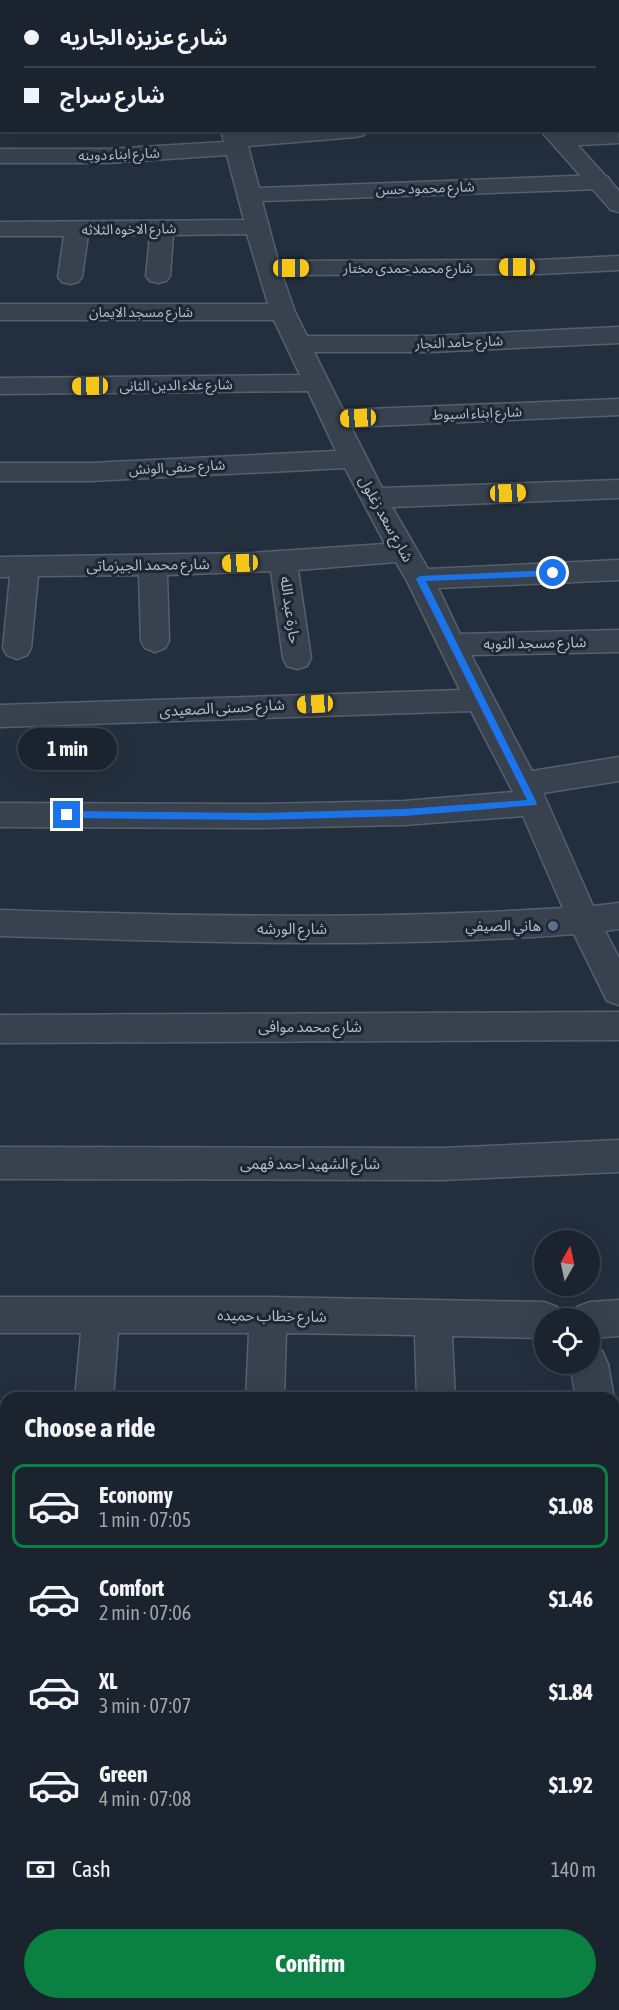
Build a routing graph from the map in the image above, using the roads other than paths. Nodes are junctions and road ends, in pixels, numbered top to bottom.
1 (329, 132) edge
2 (556, 135) edge
3 (619, 136) edge
4 (235, 139) edge
5 (0, 156) edge
6 (600, 182) junction
7 (250, 195) junction
8 (619, 205) edge
9 (258, 227) junction
10 (162, 228) junction
11 (0, 229) edge
12 (77, 229) junction
13 (619, 263) edge
14 (268, 268) junction
15 (158, 276) dead end
16 (70, 277) dead end
17 (0, 312) edge
18 (283, 312) junction
19 (619, 335) edge
20 (298, 344) junction
21 (317, 384) junction
22 (0, 386) edge
23 (619, 407) edge
24 (335, 419) junction
25 (353, 459) junction
26 (0, 472) edge
27 (619, 489) edge
28 (375, 498) junction
29 (403, 552) junction
30 (283, 561) junction
31 (153, 566) junction
32 (12, 567) edge
33 (619, 570) edge
34 (420, 579) junction
35 (155, 641) dead end
36 (619, 641) edge
37 (451, 645) junction
38 (17, 648) dead end
39 (297, 658) dead end
40 (481, 700) junction
41 (0, 716) edge
42 (619, 769) edge
43 (528, 793) junction
44 (0, 815) edge
45 (619, 916) edge
46 (584, 921) junction
47 (0, 923) edge
48 (619, 991) edge
49 (619, 1026) edge
50 (0, 1029) edge
51 (619, 1156) edge
52 (0, 1163) edge
53 (0, 1315) edge
54 (268, 1315) junction
55 (101, 1316) junction
56 (433, 1318) junction
57 (619, 1318) edge
58 (600, 1319) edge
59 (534, 1320) edge
60 (591, 1374) edge
61 (95, 1392) edge
62 (265, 1392) edge
63 (436, 1392) edge
64 (594, 1392) edge

1 - 4 street, شارع ابناء دوينه
2 - 3 street
2 - 6 street
4 - 5 street, شارع ابناء دوينه
4 - 7 street, شارع سعد زغلول
6 - 7 street, شارع محمود حسن
6 - 8 street
7 - 9 street, شارع سعد زغلول
9 - 10 street, شارع الاخوه الثلاثه
9 - 14 street, شارع سعد زغلول
10 - 12 street, شارع الاخوه الثلاثه
10 - 15 street
11 - 12 street, شارع الاخوه الثلاثه
12 - 16 street
13 - 14 street, شارع محمد حمدى مختار
14 - 18 street, شارع سعد زغلول
17 - 18 street, شارع مسجد الايمان
18 - 20 street, شارع سعد زغلول
19 - 20 street, شارع حامد النجار
20 - 21 street, شارع سعد زغلول
21 - 22 street, شارع علاء الدين الثانى
21 - 24 street, شارع سعد زغلول
23 - 24 street, شارع ابناء اسيوط
24 - 25 street, شارع سعد زغلول
25 - 26 street, شارع حنفى الونش
25 - 28 street, شارع سعد زغلول
27 - 28 street
28 - 29 street, شارع سعد زغلول
29 - 30 street, شارع محمد الجيزماتى
29 - 34 street, شارع سعد زغلول
30 - 31 street, شارع محمد الجيزماتى
30 - 39 street, حارة عبد الله
31 - 32 street, شارع محمد الجيزماتى
31 - 35 street
32 - 38 street
33 - 34 street
34 - 37 street, شارع سعد زغلول
36 - 37 street, شارع مسجد التوبه
37 - 40 street, شارع سعد زغلول
40 - 41 street, شارع حسنى الصعيدى
40 - 43 street, شارع سعد زغلول
42 - 43 street
43 - 44 street
43 - 46 street, شارع سعد زغلول
45 - 46 street, شارع الورشه
46 - 47 street, شارع الورشه
46 - 48 street, شارع سعد زغلول
49 - 50 street, شارع محمد موافى
51 - 52 street, شارع الشهيد احمد فهمى
53 - 55 street, شارع خطاب حميده
54 - 55 street, شارع خطاب حميده
54 - 56 street, شارع خطاب حميده
54 - 62 street
55 - 61 street
56 - 59 street, شارع خطاب حميده
56 - 63 street
57 - 58 street
60 - 64 street

